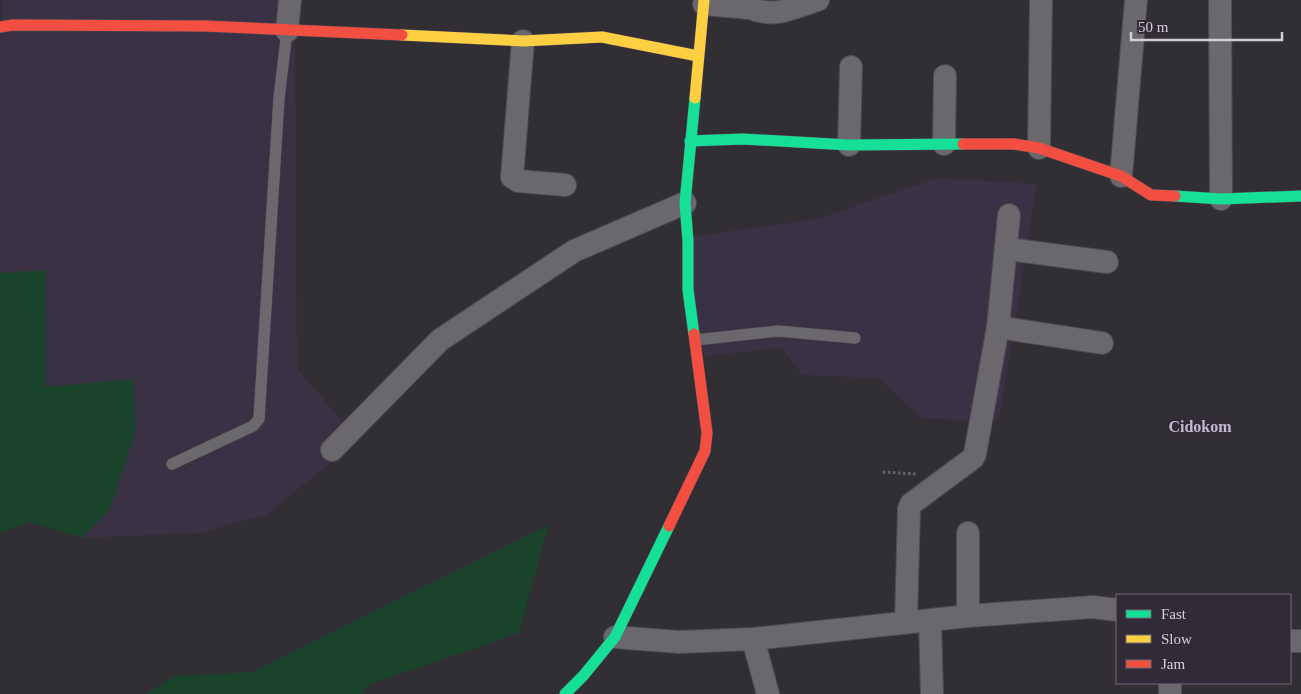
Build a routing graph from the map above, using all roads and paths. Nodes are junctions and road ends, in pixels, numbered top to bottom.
1 (290, 0) edge
2 (818, 0) edge
3 (1041, 0) edge
4 (1136, 0) edge
5 (1220, 0) edge
6 (704, 2) edge
7 (0, 27) edge
8 (287, 31) junction
9 (523, 41) junction
10 (698, 56) junction
11 (851, 67) dead end
12 (945, 76) dead end
13 (690, 141) junction
14 (944, 144) junction
15 (849, 145) junction
16 (1039, 148) junction
17 (1121, 176) junction
18 (565, 185) dead end
19 (1301, 196) edge
20 (1221, 199) junction
21 (685, 203) junction
22 (1009, 215) dead end
23 (1007, 249) junction
24 (1107, 262) dead end
25 (998, 328) junction
26 (856, 338) dead end
27 (695, 340) junction
28 (1102, 343) dead end
29 (332, 450) dead end
30 (172, 464) dead end
31 (968, 533) dead end
32 (1116, 610) edge
33 (968, 616) junction
34 (930, 621) junction
35 (906, 622) junction
36 (615, 637) junction
37 (753, 638) junction
38 (565, 694) edge
39 (768, 694) edge
40 (932, 694) edge

1 - 8 street
2 - 6 street
3 - 16 street
4 - 17 street
5 - 20 street
6 - 10 street
7 - 8 street
8 - 9 street
8 - 30 lane
9 - 10 street
9 - 18 street
10 - 13 street
11 - 15 street
12 - 14 street
13 - 15 street
13 - 21 street
14 - 15 street
14 - 16 street
16 - 17 street
17 - 20 street
19 - 20 street
21 - 27 street
21 - 29 street
22 - 23 street
23 - 24 street
23 - 25 street
25 - 28 street
25 - 35 street
26 - 27 lane
27 - 36 street
31 - 33 street
32 - 33 street
33 - 34 street
34 - 35 street
34 - 40 street
35 - 37 street
36 - 37 street
36 - 38 street
37 - 39 street

